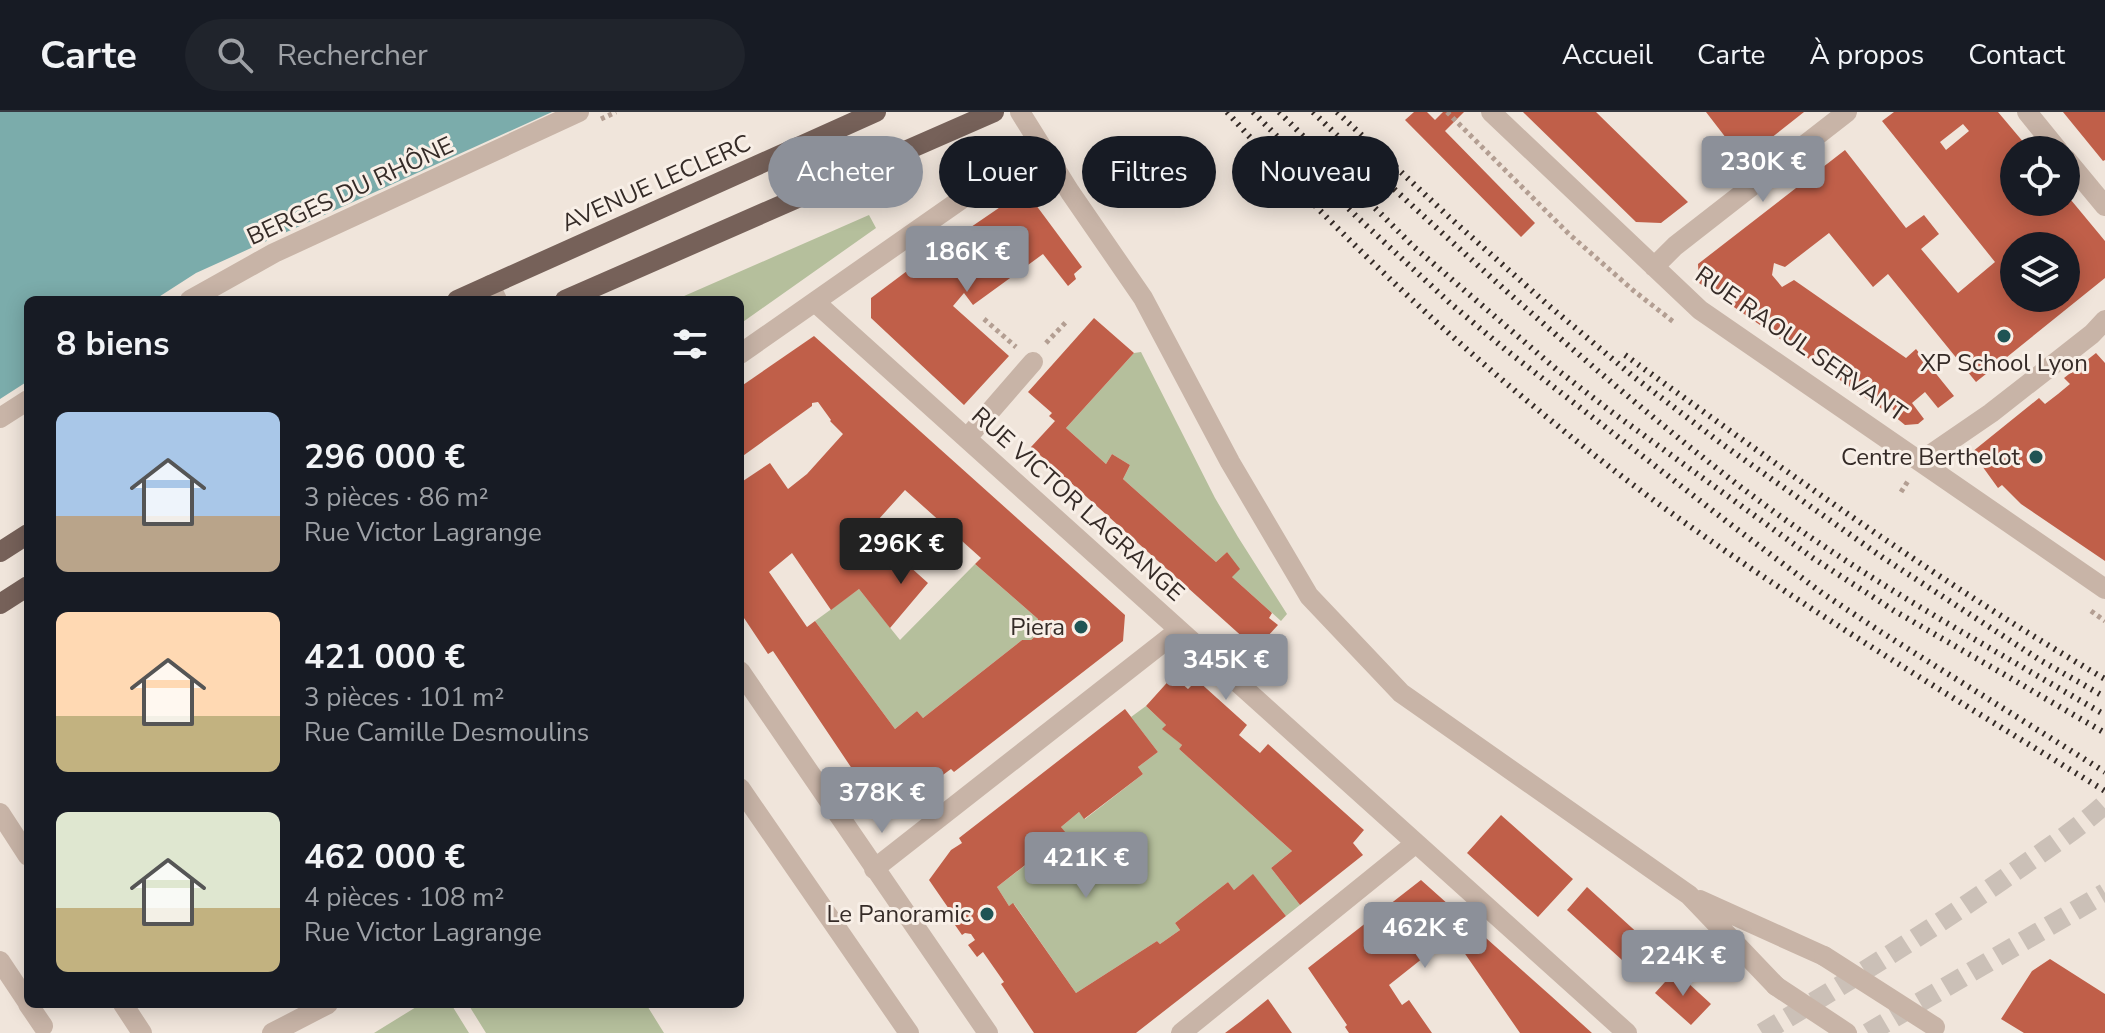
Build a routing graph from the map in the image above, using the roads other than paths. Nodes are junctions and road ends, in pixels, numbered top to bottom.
1 (579, 112) edge
2 (876, 112) edge
3 (994, 112) edge
4 (1491, 112) edge
5 (1847, 112) edge
6 (2027, 112) edge
7 (1029, 115) edge
8 (1036, 136) edge
9 (2047, 136) edge
10 (2080, 176) edge
11 (1066, 185) edge
12 (2105, 206) edge
13 (949, 208) edge
14 (1654, 267) junction
15 (493, 293) edge
16 (197, 296) edge
17 (574, 296) edge
18 (815, 302) junction
19 (2105, 320) edge
20 (744, 351) edge
21 (1033, 362) dead end
22 (24, 403) edge
23 (0, 418) edge
24 (967, 438) junction
25 (1921, 461) junction
26 (24, 537) edge
27 (0, 552) edge
28 (24, 589) edge
29 (2105, 589) edge
30 (0, 604) edge
31 (1179, 630) junction
32 (744, 677) edge
33 (744, 794) edge
34 (0, 813) edge
35 (1416, 843) junction
36 (24, 850) edge
37 (874, 869) junction
38 (1689, 895) junction
39 (0, 961) edge
40 (24, 998) edge
41 (31, 1008) edge
42 (126, 1008) edge
43 (320, 1008) edge
44 (43, 1026) dead end
45 (1935, 1027) dead end
46 (142, 1033) edge
47 (272, 1033) edge
48 (909, 1033) edge
49 (988, 1033) edge
50 (1181, 1033) edge
51 (1627, 1033) edge
52 (1847, 1033) edge

1 - 16 street, BERGES DU RHÔNE
2 - 15 main road, AVENUE LECLERC
3 - 17 main road
4 - 14 street, RUE RAOUL SERVANT
5 - 14 street
6 - 9 street
7 - 8 street
10 - 12 street
11 - 38 street
13 - 18 street
14 - 25 street, RUE RAOUL SERVANT
18 - 20 street
18 - 24 street, RUE VICTOR LAGRANGE
19 - 25 street
21 - 24 street
22 - 23 street
24 - 31 street, RUE VICTOR LAGRANGE
25 - 29 street, RUE RAOUL SERVANT
26 - 27 main road
28 - 30 main road
31 - 35 street, RUE VICTOR LAGRANGE
31 - 37 street
32 - 37 street
33 - 48 street
34 - 36 street
35 - 50 street
35 - 51 street, RUE VICTOR LAGRANGE
37 - 49 street
38 - 45 street, bridge
38 - 52 street, bridge
39 - 40 street
41 - 44 street
42 - 46 street
43 - 47 street

